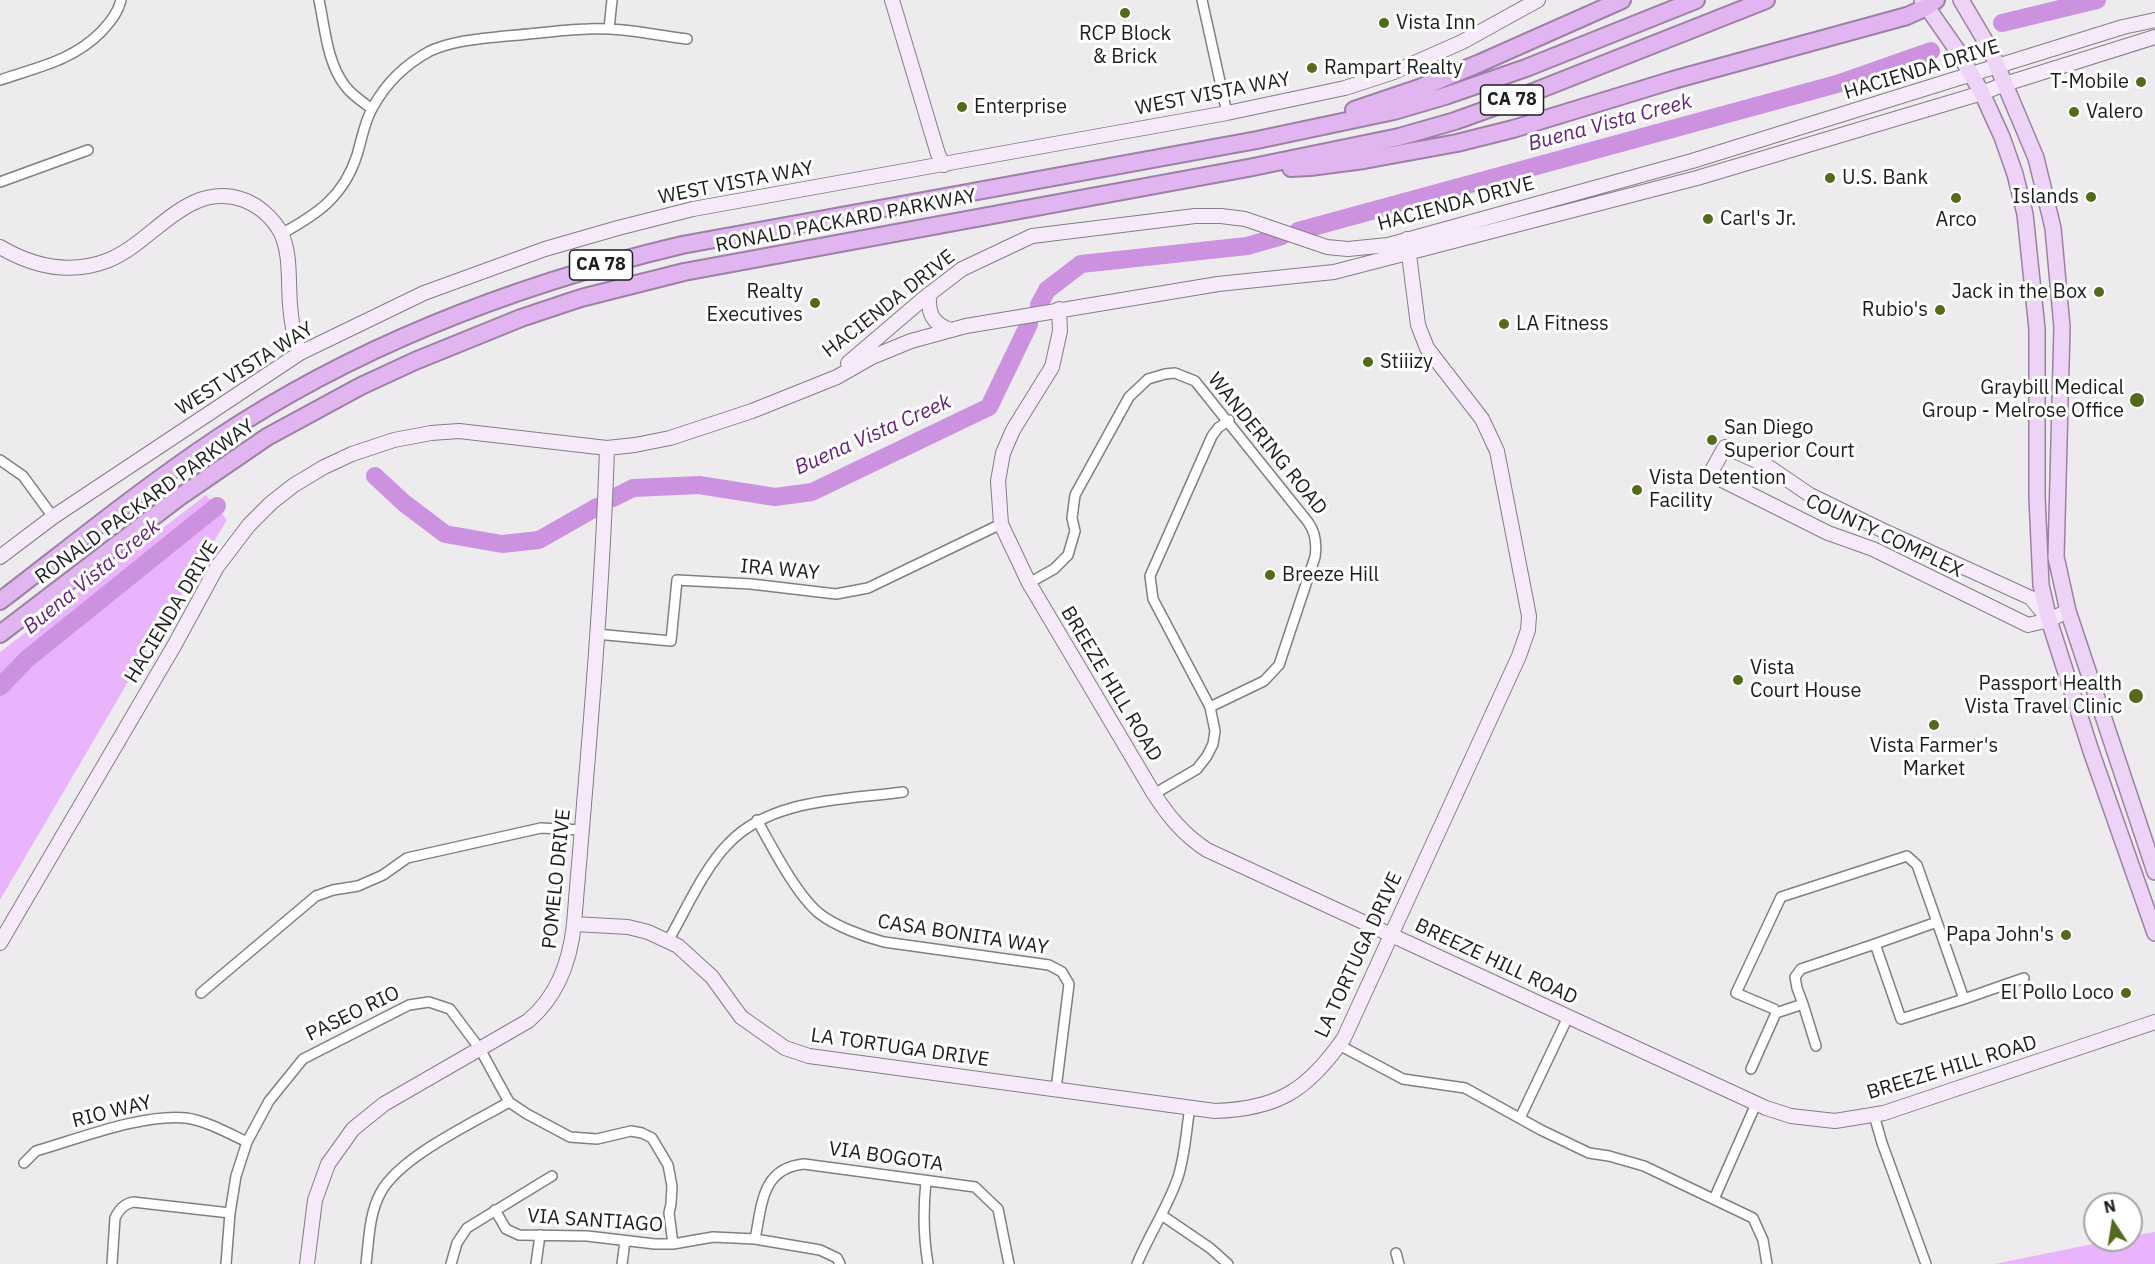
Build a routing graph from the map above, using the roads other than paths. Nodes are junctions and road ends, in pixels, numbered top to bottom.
1 (121, 0) edge
2 (319, 0) edge
3 (612, 0) edge
4 (892, 0) edge
5 (1202, 0) edge
6 (1538, 0) edge
7 (1622, 0) edge
8 (1696, 0) edge
9 (1766, 0) edge
10 (1961, 0) edge
11 (1928, 2) edge
12 (2155, 20) edge
13 (609, 29) junction
14 (2155, 37) edge
15 (687, 39) dead end
16 (1998, 66) junction
17 (1972, 74) junction
18 (0, 80) edge
19 (2005, 84) junction
20 (1982, 93) junction
21 (372, 109) junction
22 (1227, 113) junction
23 (1282, 135) junction
24 (88, 150) dead end
25 (944, 165) junction
26 (1248, 168) junction
27 (0, 182) edge
28 (281, 234) junction
29 (1408, 245) junction
30 (0, 247) edge
31 (929, 294) junction
32 (1059, 309) junction
33 (951, 330) junction
34 (300, 353) junction
35 (796, 394) junction
36 (1228, 420) junction
37 (607, 448) junction
38 (0, 460) edge
39 (52, 517) junction
40 (1000, 524) junction
41 (0, 556) edge
42 (1029, 584) junction
43 (0, 601) edge
44 (2068, 611) junction
45 (2049, 620) junction
46 (0, 634) edge
47 (597, 634) junction
48 (1209, 707) junction
49 (903, 792) dead end
50 (1154, 794) junction
51 (757, 820) junction
52 (582, 830) junction
53 (2155, 872) edge
54 (1937, 922) junction
55 (574, 924) junction
56 (2155, 933) edge
57 (1391, 935) junction
58 (668, 941) junction
59 (0, 943) edge
60 (1875, 944) junction
61 (2024, 978) dead end
62 (201, 993) dead end
63 (1964, 999) junction
64 (1803, 1004) junction
65 (1776, 1013) junction
66 (1568, 1017) junction
67 (2155, 1022) edge
68 (1339, 1045) junction
69 (1816, 1046) dead end
70 (480, 1049) junction
71 (1751, 1069) dead end
72 (1056, 1089) junction
73 (509, 1102) junction
74 (1756, 1104) junction
75 (1190, 1107) junction
76 (1874, 1115) junction
77 (1520, 1118) junction
78 (247, 1142) junction
79 (24, 1163) dead end
80 (552, 1176) dead end
81 (926, 1181) junction
82 (1714, 1199) junction
83 (495, 1210) junction
84 (230, 1213) junction
85 (1162, 1216) junction
86 (540, 1235) junction
87 (755, 1239) junction
88 (625, 1241) junction
89 (673, 1244) junction
90 (1396, 1253) dead end
91 (112, 1264) edge
92 (226, 1264) edge
93 (307, 1264) edge
94 (366, 1264) edge
95 (451, 1264) edge
96 (536, 1264) edge
97 (622, 1264) edge
98 (840, 1264) edge
99 (928, 1264) edge
100 (1009, 1264) edge
101 (1137, 1264) edge
102 (1228, 1264) edge
103 (1399, 1264) edge
104 (1767, 1264) edge
105 (1926, 1264) edge

1 - 18 street
2 - 21 street
3 - 13 street
4 - 25 street
5 - 22 street
6 - 22 street, WEST VISTA WAY
7 - 23 highway
8 - 23 highway, RONALD PACKARD PARKWAY / CA 78
9 - 26 highway, RONALD PACKARD PARKWAY / CA 78
10 - 16 main road
11 - 17 main road
11 - 26 highway
12 - 16 street, HACIENDA DRIVE
13 - 15 street
13 - 21 street
14 - 19 street, HACIENDA DRIVE
16 - 17 street, HACIENDA DRIVE
16 - 19 main road
17 - 20 main road
17 - 29 street, HACIENDA DRIVE
19 - 20 street, HACIENDA DRIVE
19 - 44 main road
20 - 29 street, HACIENDA DRIVE
20 - 45 main road
21 - 28 street
22 - 25 street, WEST VISTA WAY
23 - 43 highway, RONALD PACKARD PARKWAY / CA 78
24 - 27 street
25 - 34 street, WEST VISTA WAY
26 - 46 highway, RONALD PACKARD PARKWAY / CA 78
28 - 30 street
28 - 34 street
29 - 31 street, HACIENDA DRIVE
29 - 32 street, HACIENDA DRIVE
29 - 57 street, LA TORTUGA DRIVE
31 - 33 street
31 - 35 street, HACIENDA DRIVE
32 - 33 street, HACIENDA DRIVE
32 - 40 street, BREEZE HILL ROAD
33 - 35 street, HACIENDA DRIVE
34 - 39 street, WEST VISTA WAY
35 - 37 street, HACIENDA DRIVE
36 - 42 street, WANDERING ROAD
36 - 48 street
36 - 48 street, WANDERING ROAD
37 - 47 street, POMELO DRIVE
37 - 59 street, HACIENDA DRIVE
38 - 39 street
39 - 41 street, WEST VISTA WAY
40 - 42 street, BREEZE HILL ROAD
40 - 47 street, IRA WAY
42 - 50 street, BREEZE HILL ROAD
44 - 45 street, COUNTY COMPLEX
44 - 53 main road
45 - 45 street, COUNTY COMPLEX
45 - 56 main road
47 - 52 street, POMELO DRIVE
48 - 50 street
49 - 51 street
50 - 57 street, BREEZE HILL ROAD
51 - 58 street
51 - 72 street, CASA BONITA WAY
52 - 55 street, POMELO DRIVE
52 - 62 street
54 - 60 street
54 - 63 street
54 - 65 street
55 - 58 street, LA TORTUGA DRIVE
55 - 70 street, POMELO DRIVE
57 - 66 street, BREEZE HILL ROAD
57 - 68 street, LA TORTUGA DRIVE
58 - 72 street, LA TORTUGA DRIVE
60 - 63 street
60 - 64 street
61 - 63 street
64 - 65 street
64 - 69 street
65 - 71 street
66 - 74 street, BREEZE HILL ROAD
66 - 77 street
67 - 76 street, BREEZE HILL ROAD
68 - 75 street, LA TORTUGA DRIVE
68 - 77 street
70 - 73 street, PASEO RIO
70 - 78 street, PASEO RIO
70 - 93 street, POMELO DRIVE
72 - 75 street, LA TORTUGA DRIVE
73 - 89 street
73 - 94 street
74 - 76 street, BREEZE HILL ROAD
74 - 82 street
75 - 85 street
76 - 105 street
77 - 82 street
78 - 79 street, RIO WAY
78 - 84 street, PASEO RIO
80 - 83 street
81 - 87 street, VIA BOGOTA
81 - 99 street
81 - 100 street, VIA BOGOTA
82 - 104 street
83 - 86 street, VIA SANTIAGO
83 - 95 street
84 - 91 street
84 - 92 street, PASEO RIO
85 - 101 street
85 - 102 street
86 - 88 street, VIA SANTIAGO
86 - 96 street
87 - 89 street, VIA SANTIAGO
87 - 98 street, VIA SANTIAGO
88 - 89 street, VIA SANTIAGO
88 - 97 street
90 - 103 street

